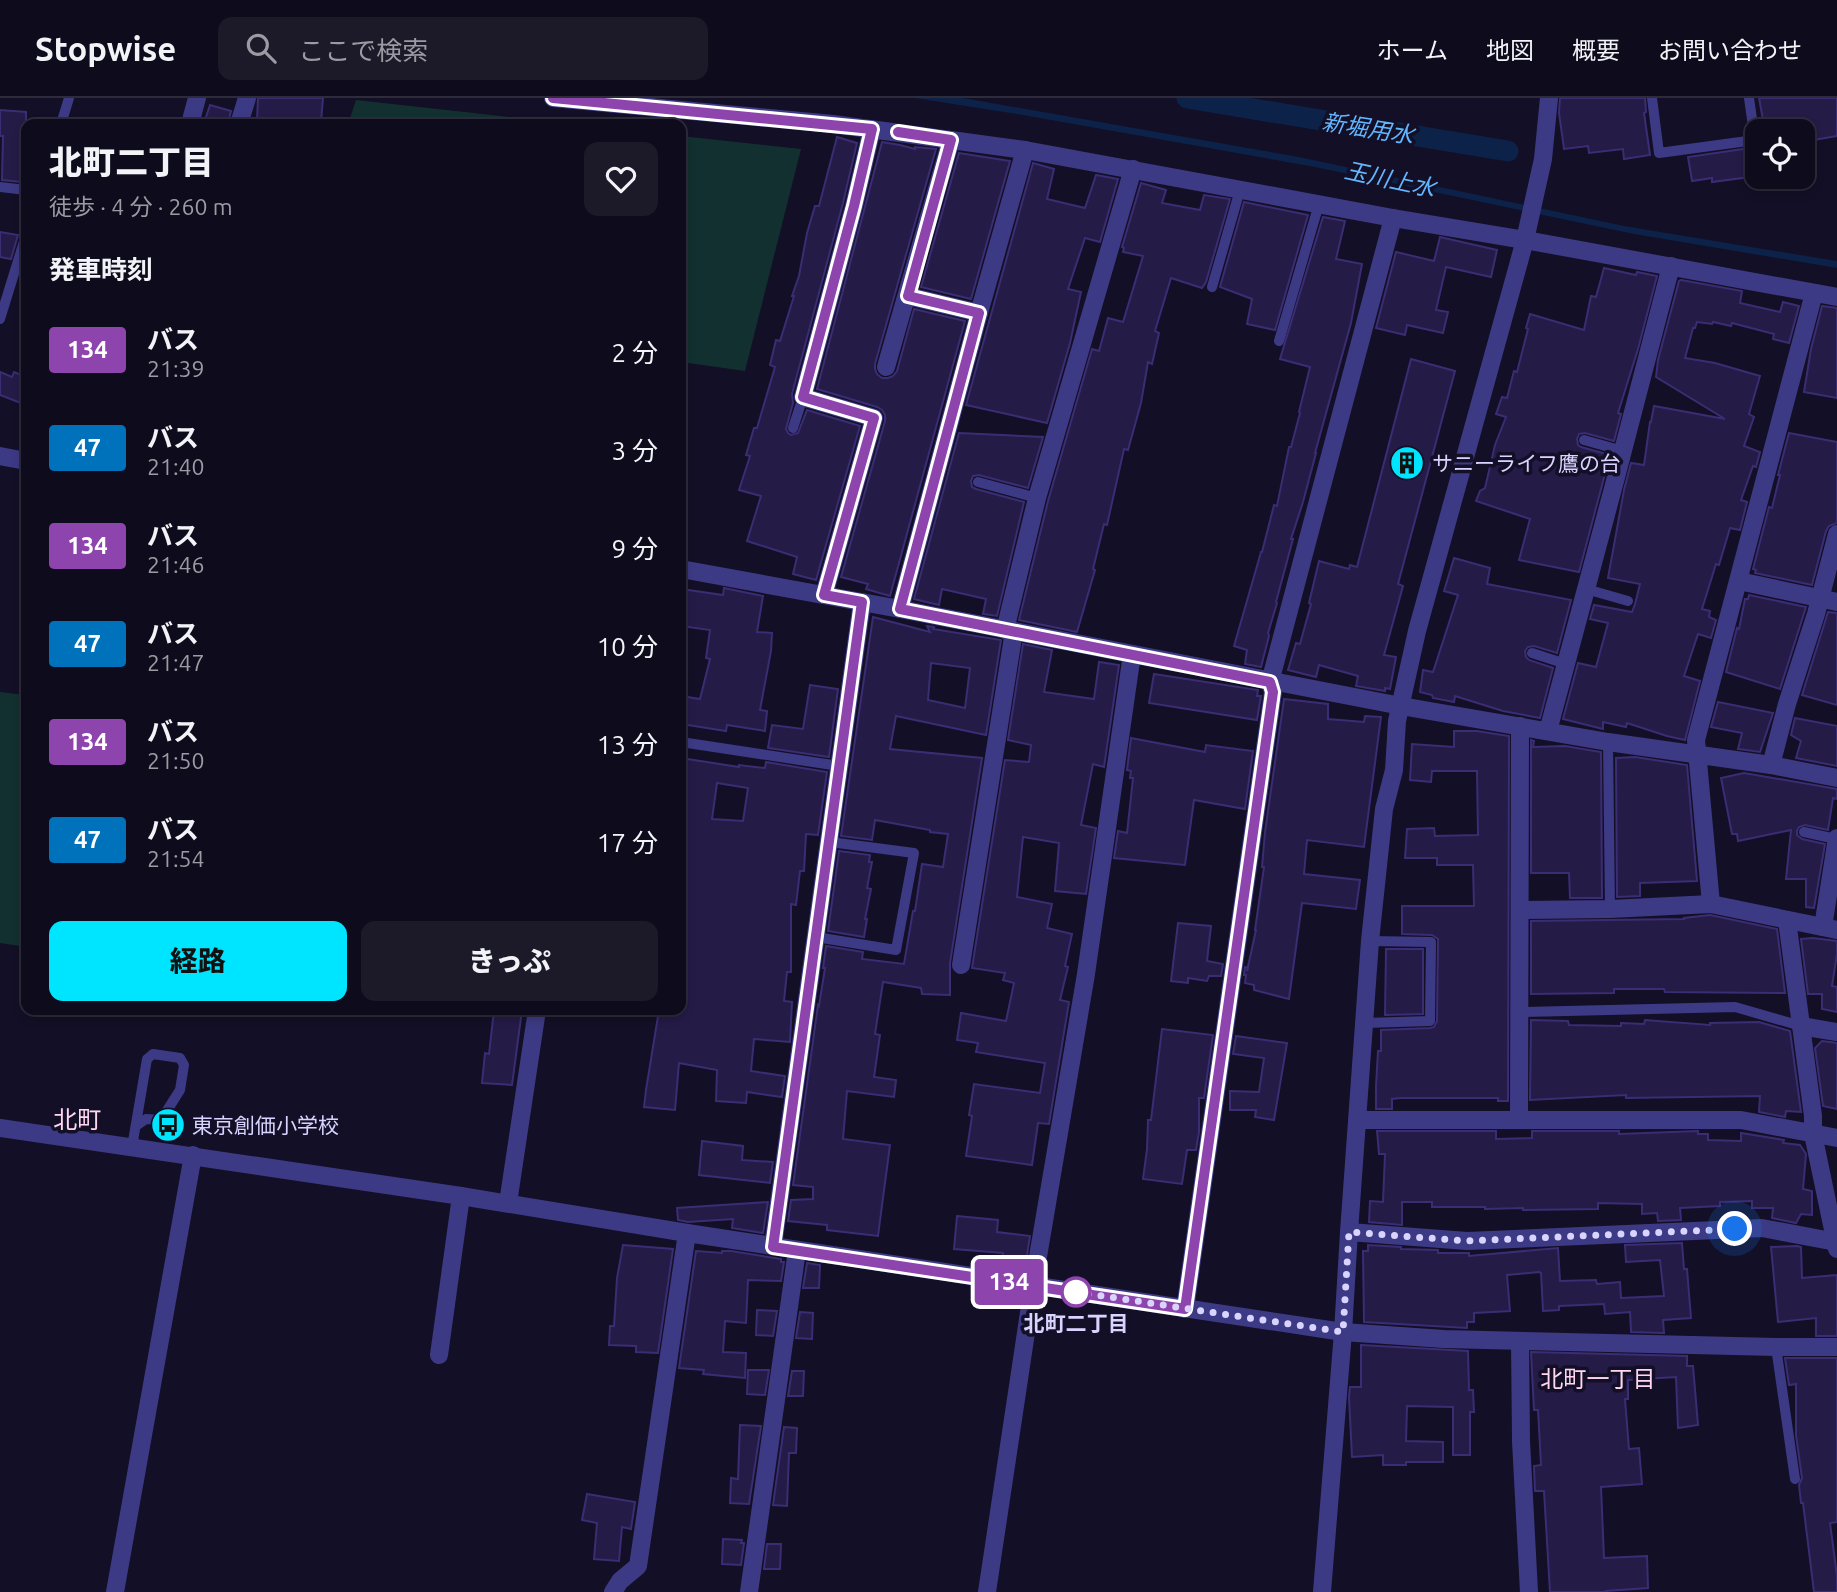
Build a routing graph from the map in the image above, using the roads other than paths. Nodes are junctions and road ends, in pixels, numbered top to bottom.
1 (69, 98) edge
2 (197, 98) edge
3 (247, 98) edge
4 (553, 98) edge
5 (1549, 98) edge
6 (1652, 98) edge
7 (1749, 98) edge
8 (63, 119) edge
9 (191, 119) edge
10 (241, 119) edge
11 (872, 129) junction
12 (951, 140) junction
13 (1025, 150) junction
14 (1133, 169) junction
15 (0, 187) edge
16 (21, 189) edge
17 (1240, 190) junction
18 (1319, 204) junction
19 (1392, 218) junction
20 (1525, 240) junction
21 (21, 251) edge
22 (1671, 267) junction
23 (1212, 287) dead end
24 (1814, 293) junction
25 (908, 296) junction
26 (1837, 297) edge
27 (979, 313) junction
28 (0, 320) edge
29 (1279, 341) dead end
30 (887, 367) dead end
31 (803, 397) junction
32 (793, 428) dead end
33 (1584, 440) dead end
34 (1623, 452) junction
35 (0, 456) edge
36 (21, 460) edge
37 (978, 482) dead end
38 (1037, 498) junction
39 (1837, 534) edge
40 (686, 570) edge
41 (1739, 581) junction
42 (1586, 589) junction
43 (824, 595) junction
44 (1828, 600) edge
45 (1628, 601) dead end
46 (862, 602) junction
47 (900, 609) junction
48 (1010, 631) junction
49 (1532, 653) dead end
50 (1132, 654) junction
51 (1566, 664) junction
52 (1270, 682) junction
53 (1401, 706) junction
54 (1520, 726) junction
55 (1548, 730) junction
56 (1608, 742) junction
57 (686, 743) edge
58 (1697, 755) junction
59 (1770, 765) junction
60 (839, 766) junction
61 (1837, 778) edge
62 (1804, 832) dead end
63 (1836, 839) edge
64 (830, 842) junction
65 (1712, 904) junction
66 (1610, 909) junction
67 (1520, 910) junction
68 (1787, 920) junction
69 (1830, 928) edge
70 (816, 937) junction
71 (1370, 941) junction
72 (961, 965) dead end
73 (1521, 1012) junction
74 (536, 1015) edge
75 (1365, 1023) junction
76 (1801, 1026) junction
77 (1837, 1032) edge
78 (1520, 1119) junction
79 (1358, 1120) junction
80 (136, 1126) junction
81 (0, 1128) edge
82 (1813, 1134) junction
83 (1837, 1138) edge
84 (132, 1147) junction
85 (192, 1155) junction
86 (461, 1196) junction
87 (508, 1203) junction
88 (1349, 1232) junction
89 (687, 1233) junction
90 (1836, 1246) edge
91 (773, 1247) junction
92 (797, 1250) junction
93 (1033, 1286) junction
94 (1185, 1309) junction
95 (1343, 1332) junction
96 (1520, 1341) junction
97 (1776, 1347) junction
98 (1837, 1347) edge
99 (439, 1354) dead end
100 (1796, 1479) dead end
101 (115, 1592) edge
102 (613, 1592) edge
103 (749, 1592) edge
104 (987, 1592) edge
105 (1322, 1592) edge
106 (1529, 1592) edge

1 - 8 lane
2 - 9 street
3 - 10 street
4 - 11 street
5 - 20 street
6 - 7 lane
11 - 12 street
11 - 31 street
12 - 13 street
12 - 25 street
13 - 14 street
13 - 27 street
14 - 17 street
14 - 38 street
15 - 16 lane
17 - 18 street
17 - 23 lane
18 - 19 street
18 - 29 lane
19 - 20 street
19 - 52 street
20 - 22 street
20 - 53 street
21 - 28 lane
22 - 24 street
22 - 34 street
24 - 26 street
24 - 41 street
25 - 27 street
25 - 30 street
27 - 47 street
31 - 32 lane
31 - 43 street
33 - 34 lane
34 - 42 street
35 - 36 street
37 - 38 lane
38 - 48 street
39 - 44 street
40 - 43 street
41 - 44 street
41 - 58 street
42 - 45 lane
42 - 51 street
43 - 46 street
44 - 59 street
46 - 47 street
46 - 60 street
47 - 48 street
48 - 50 street
48 - 72 street
49 - 51 lane
50 - 52 street
50 - 93 street
51 - 55 street
52 - 53 street
52 - 94 street
53 - 54 street
53 - 71 street
54 - 55 street
54 - 67 street
55 - 56 street
56 - 58 street
56 - 66 lane
57 - 60 lane
58 - 59 street
58 - 65 street
59 - 61 street
60 - 64 street
62 - 63 lane
63 - 69 street
64 - 70 street
64 - 70 lane
65 - 66 street
65 - 68 street
66 - 67 street
67 - 73 street
68 - 69 street
68 - 76 street
70 - 91 street
71 - 75 street
71 - 75 lane
73 - 76 lane
73 - 78 street
74 - 87 street
75 - 79 street
76 - 77 street
76 - 82 street
78 - 79 street
78 - 82 street
79 - 88 street
80 - 80 lane
80 - 84 lane
81 - 84 street
82 - 83 street
82 - 90 street
84 - 85 street
85 - 86 street
85 - 101 street
86 - 87 street
86 - 99 street
87 - 89 street
88 - 90 street
88 - 95 street
89 - 91 street
89 - 102 street
91 - 92 street
92 - 93 street
92 - 103 street
93 - 94 street
93 - 104 street
94 - 95 street
95 - 96 street
95 - 105 street
96 - 97 street
96 - 106 street
97 - 98 street
97 - 100 lane

